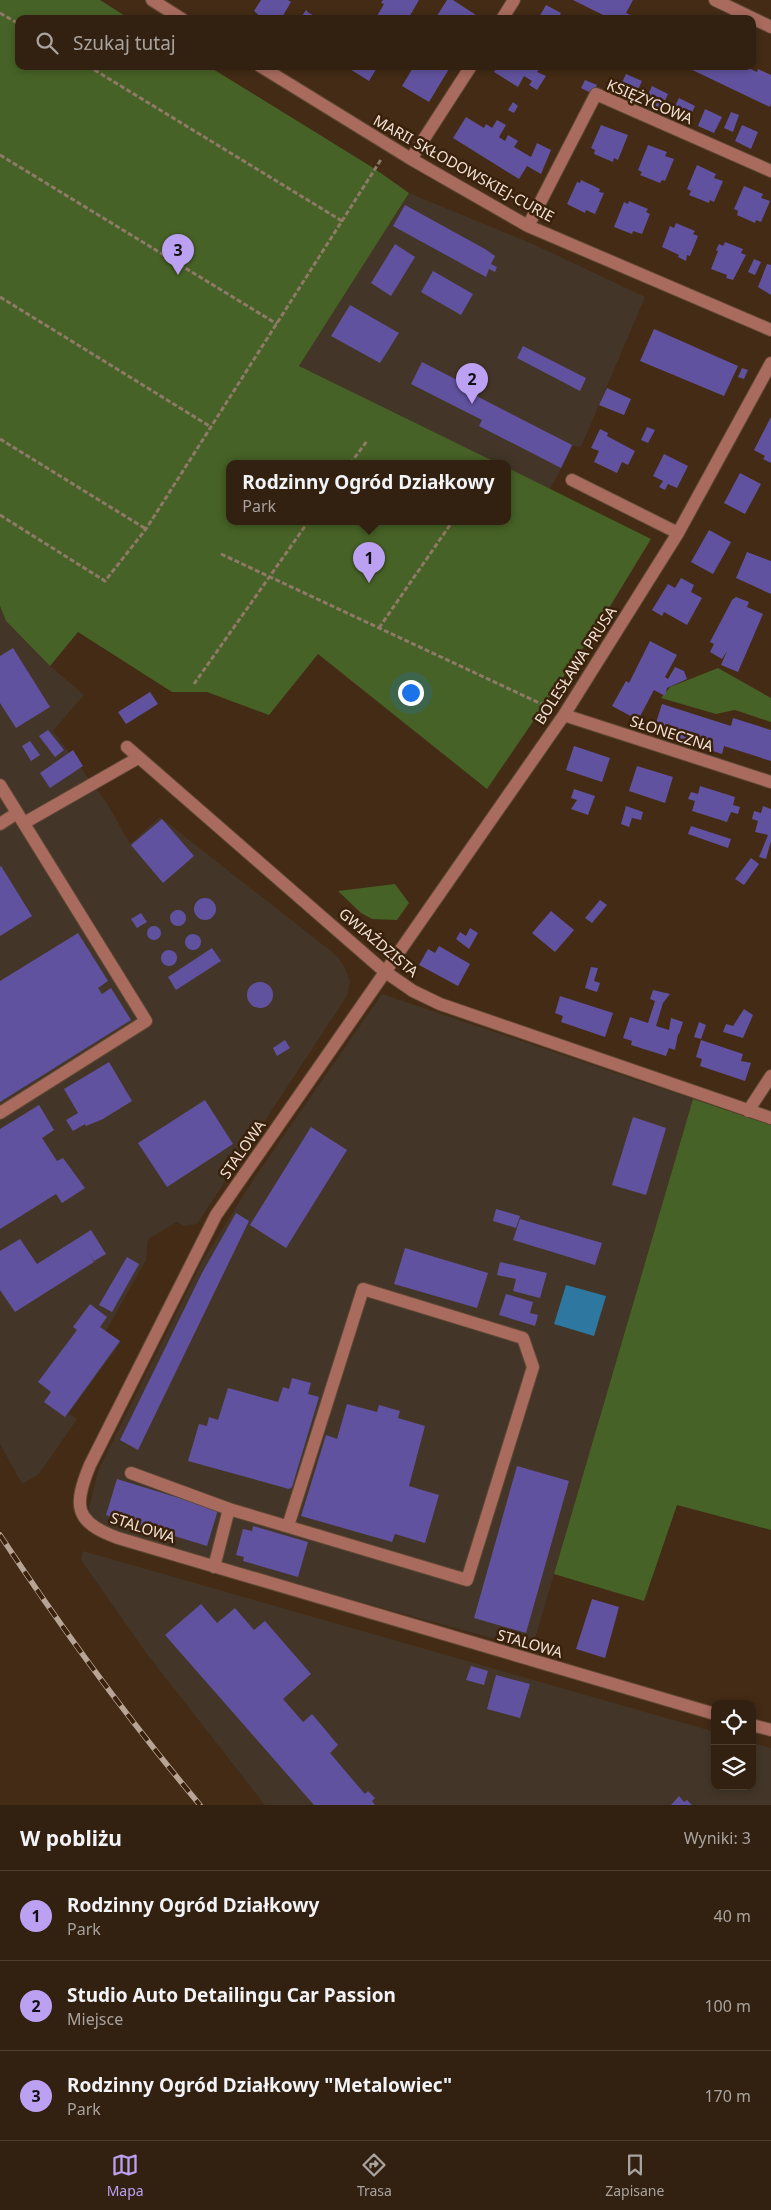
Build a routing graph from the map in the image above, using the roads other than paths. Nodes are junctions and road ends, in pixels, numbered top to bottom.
1 (152, 0) edge
2 (514, 0) edge
3 (715, 0) edge
4 (176, 15) edge
5 (505, 15) edge
6 (746, 15) edge
7 (756, 20) edge
8 (771, 27) edge
9 (266, 70) edge
10 (468, 70) edge
11 (411, 159) junction
12 (771, 171) edge
13 (528, 226) junction
14 (771, 330) edge
15 (771, 363) edge
16 (572, 480) dead end
17 (678, 533) junction
18 (564, 715) junction
19 (127, 747) dead end
20 (138, 758) junction
21 (771, 782) edge
22 (0, 785) edge
23 (21, 818) junction
24 (0, 824) edge
25 (384, 971) junction
26 (771, 1076) edge
27 (748, 1110) junction
28 (0, 1113) edge
29 (771, 1118) edge
30 (131, 1473) dead end
31 (229, 1508) junction
32 (288, 1526) junction
33 (214, 1567) junction
34 (711, 1713) edge
35 (756, 1726) edge
36 (771, 1730) edge

1 - 4 street
2 - 5 street
3 - 6 street
7 - 8 street
9 - 11 street, MARII SKŁODOWSKIEJ-CURIE
10 - 11 street
11 - 13 street, MARII SKŁODOWSKIEJ-CURIE
12 - 13 street, KSIĘŻYCOWA
13 - 14 street, MARII SKŁODOWSKIEJ-CURIE
15 - 17 street, BOLESŁAWA PRUSA
16 - 17 street
17 - 18 street, BOLESŁAWA PRUSA
18 - 21 street, SŁONECZNA
18 - 25 street, BOLESŁAWA PRUSA
19 - 20 street, GWIAŹDZISTA
20 - 23 street
20 - 25 street, GWIAŹDZISTA
22 - 23 street
23 - 24 street
23 - 28 street
25 - 27 street, GWIAŹDZISTA
25 - 33 street, STALOWA
26 - 27 street
27 - 29 street, GWIAŹDZISTA
30 - 31 street
31 - 32 street
31 - 33 street
32 - 32 street
33 - 34 street, STALOWA
35 - 36 street

